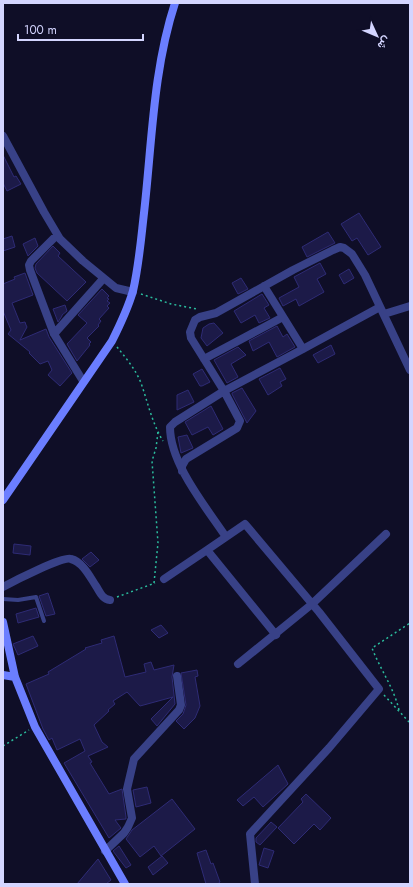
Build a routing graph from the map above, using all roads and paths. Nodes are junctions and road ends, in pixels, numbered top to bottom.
1 (175, 3) edge
2 (3, 136) edge
3 (58, 235) junction
4 (103, 279) junction
5 (264, 286) junction
6 (133, 292) junction
7 (410, 306) edge
8 (203, 310) dead end
9 (382, 311) junction
10 (283, 317) junction
11 (54, 334) junction
12 (112, 341) junction
13 (303, 350) junction
14 (204, 359) junction
15 (410, 370) edge
16 (84, 382) junction
17 (224, 391) junction
18 (158, 432) junction
19 (166, 445) dead end
20 (182, 471) junction
21 (3, 500) edge
22 (386, 534) dead end
23 (226, 537) junction
24 (207, 550) junction
25 (164, 579) joint
26 (154, 583) junction
27 (3, 587) edge
28 (3, 599) edge
29 (110, 600) joint
30 (312, 604) junction
31 (44, 621) dead end
32 (3, 622) edge
33 (410, 623) edge
34 (276, 635) junction
35 (6, 649) edge
36 (238, 664) dead end
37 (3, 675) edge
38 (177, 676) dead end
39 (15, 677) junction
40 (379, 688) junction
41 (399, 710) junction
42 (410, 723) edge
43 (35, 727) junction
44 (3, 746) edge
45 (105, 851) junction
46 (125, 884) edge
47 (255, 884) edge

1 - 6 main road
2 - 3 street
3 - 4 street
3 - 11 street
4 - 6 street
4 - 11 street
5 - 9 street
5 - 10 street
5 - 14 street
6 - 8 path
6 - 12 main road
7 - 9 street
9 - 13 street
9 - 15 street
10 - 13 street
10 - 14 street
11 - 16 street
12 - 16 main road
12 - 18 path
13 - 17 street
14 - 17 street
16 - 21 main road
17 - 20 street
17 - 20 street
18 - 19 path
18 - 26 path
20 - 23 street
22 - 30 street
23 - 24 street
23 - 30 street
24 - 25 street
24 - 34 street
25 - 26 path
26 - 29 path
27 - 29 street
28 - 31 lane
30 - 34 street
30 - 40 street
32 - 35 main road
33 - 41 path
34 - 36 street
35 - 39 main road
37 - 39 main road
38 - 45 street
39 - 43 main road
40 - 41 path
40 - 47 street
41 - 42 path
43 - 44 path
43 - 45 main road
45 - 46 main road

